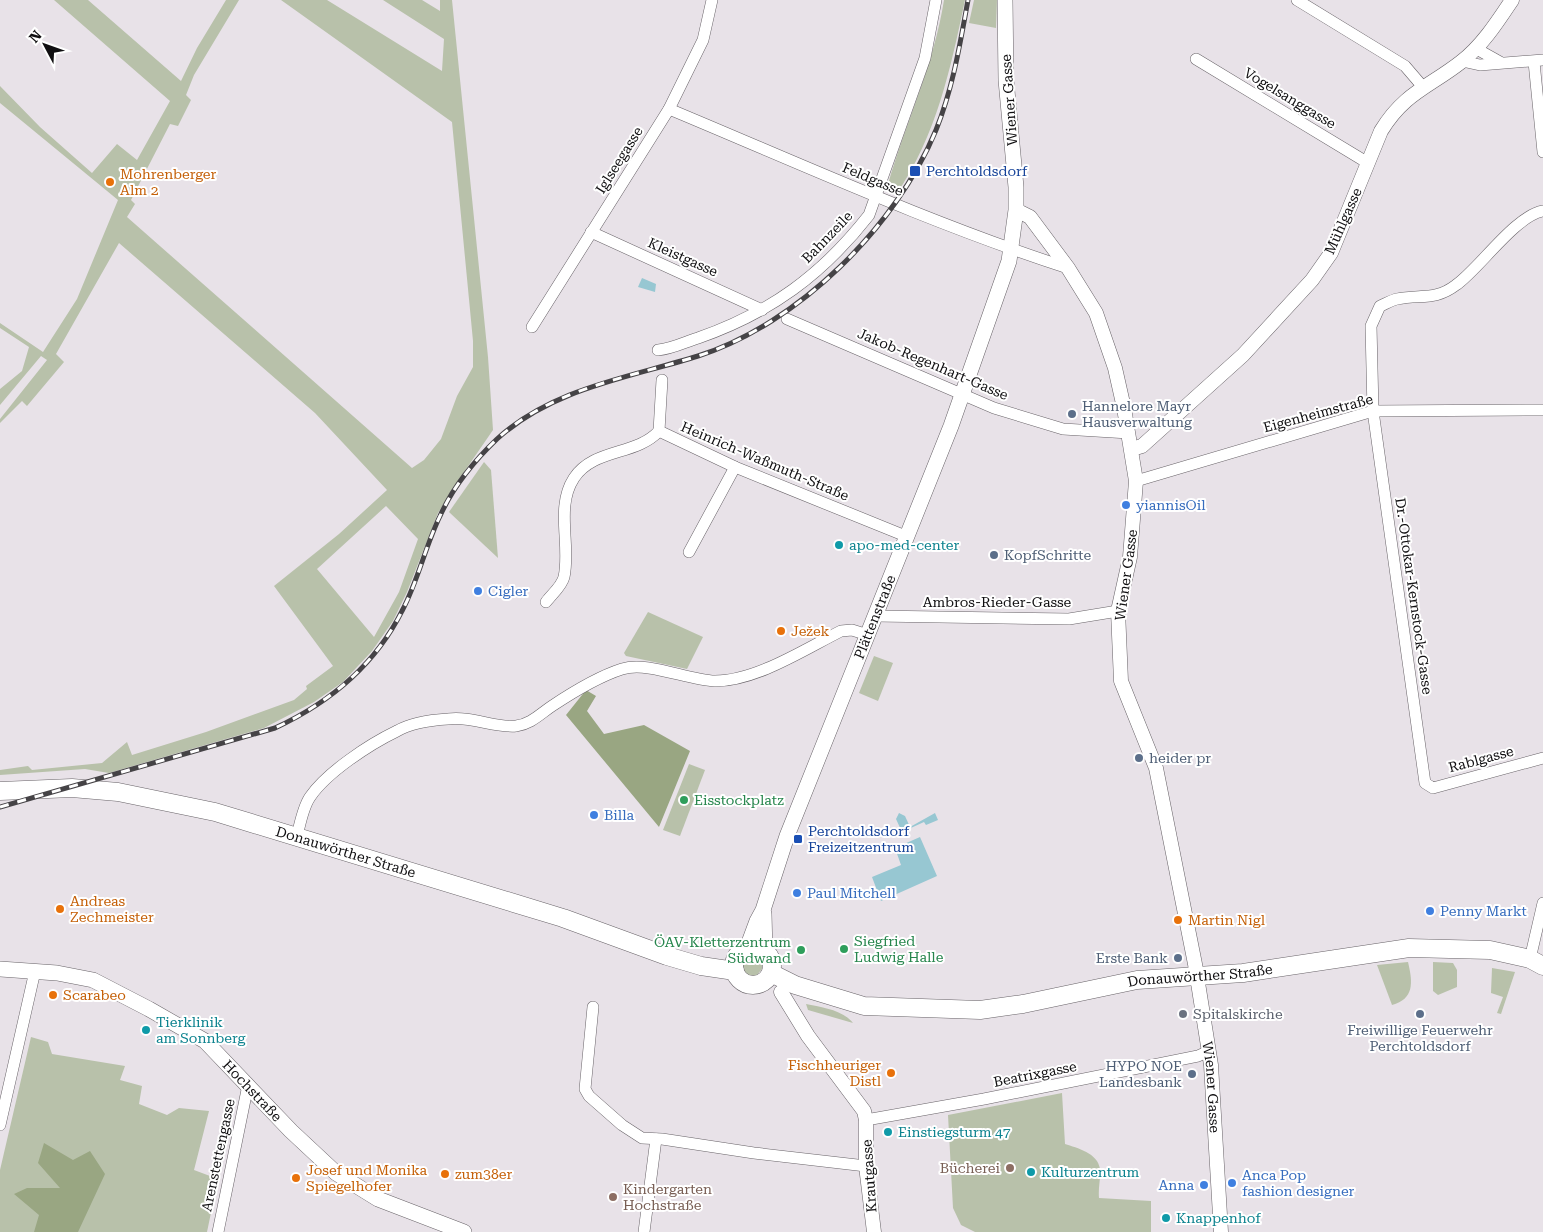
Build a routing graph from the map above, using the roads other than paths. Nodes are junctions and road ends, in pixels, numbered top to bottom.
1 (712, 0) edge
2 (936, 0) edge
3 (1005, 0) edge
4 (1297, 0) edge
5 (1512, 0) edge
6 (1475, 48) junction
7 (1196, 59) dead end
8 (1539, 61) edge
9 (1462, 62) junction
10 (1500, 62) junction
11 (1423, 86) junction
12 (669, 109) junction
13 (1543, 152) edge
14 (1368, 163) junction
15 (876, 196) junction
16 (1016, 210) junction
17 (1543, 211) edge
18 (591, 232) junction
19 (1011, 250) junction
20 (1068, 268) junction
21 (762, 310) junction
22 (787, 319) dead end
23 (532, 327) dead end
24 (658, 350) dead end
25 (662, 380) dead end
26 (963, 396) junction
27 (1543, 410) edge
28 (1373, 411) junction
29 (659, 431) junction
30 (1129, 433) junction
31 (1132, 449) junction
32 (735, 467) junction
33 (1136, 481) junction
34 (908, 537) junction
35 (689, 552) dead end
36 (546, 602) dead end
37 (1118, 611) junction
38 (876, 616) junction
39 (868, 635) junction
40 (1543, 758) edge
41 (1427, 785) joint
42 (0, 791) edge
43 (297, 836) junction
44 (1543, 903) edge
45 (763, 910) junction
46 (743, 951) junction
47 (765, 952) junction
48 (683, 960) junction
49 (1537, 962) edge
50 (0, 969) edge
51 (35, 971) junction
52 (734, 971) junction
53 (1198, 975) junction
54 (767, 978) junction
55 (781, 992) junction
56 (855, 1004) junction
57 (593, 1007) dead end
58 (1209, 1051) junction
59 (248, 1085) junction
60 (866, 1120) junction
61 (0, 1125) edge
62 (656, 1139) junction
63 (866, 1166) junction
64 (218, 1232) edge
65 (464, 1232) edge
66 (644, 1232) edge
67 (874, 1232) edge
68 (1221, 1232) edge

1 - 12 street, Iglseegasse
2 - 15 street, Bahnzeile
3 - 16 main road, Wiener Gasse
4 - 11 street
5 - 6 street, Mühlgasse
6 - 9 street, Mühlgasse
6 - 10 street
7 - 14 street, Vogelsanggasse
8 - 10 street
8 - 13 street
9 - 10 street
9 - 11 street, Mühlgasse
11 - 14 street, Mühlgasse
12 - 15 street, Feldgasse
12 - 18 street, Iglseegasse
14 - 31 street, Mühlgasse
15 - 19 street, Feldgasse
15 - 21 street, Bahnzeile
16 - 19 main road, Plättenstraße
16 - 20 street, Wiener Gasse
17 - 28 street, Dr.-Ottokar-Kernstock-Gasse
18 - 21 street, Kleistgasse
18 - 23 street, Iglseegasse
19 - 20 street, Feldgasse
19 - 26 main road, Plättenstraße
20 - 30 street, Wiener Gasse
21 - 24 street, Bahnzeile
22 - 26 street, Jakob-Regenhart-Gasse
25 - 29 street, Heinrich-Waßmuth-Straße
26 - 30 street, Jakob-Regenhart-Gasse
26 - 34 main road, Plättenstraße
27 - 28 street, Eigenheimstraße
28 - 33 street, Eigenheimstraße
28 - 41 street, Dr.-Ottokar-Kernstock-Gasse
29 - 32 street, Heinrich-Waßmuth-Straße
29 - 36 street
30 - 31 street, Wiener Gasse
31 - 33 street, Wiener Gasse
32 - 34 street, Heinrich-Waßmuth-Straße
32 - 35 street
33 - 37 street, Wiener Gasse
34 - 38 main road, Plättenstraße
37 - 38 street, Ambros-Rieder-Gasse
37 - 53 street, Wiener Gasse
38 - 39 main road, Plättenstraße
39 - 43 street
39 - 45 main road, Plättenstraße
40 - 41 street, Rablgasse
42 - 43 main road, Donauwörther Straße
43 - 48 main road, Donauwörther Straße
44 - 49 street
45 - 46 main road, Plättenstraße
45 - 47 main road, Plättenstraße
46 - 47 main road
46 - 48 main road, Donauwörther Straße
46 - 52 main road
47 - 54 main road
48 - 52 main road, Donauwörther Straße
49 - 53 main road, Donauwörther Straße
50 - 51 main road, Hochstraße
51 - 59 main road, Hochstraße
51 - 61 street
52 - 54 main road
53 - 56 main road, Donauwörther Straße
53 - 58 street, Wiener Gasse
54 - 55 main road, Donauwörther Straße
54 - 56 main road, Donauwörther Straße
55 - 56 main road, Donauwörther Straße
55 - 60 street
57 - 62 street
58 - 60 street, Beatrixgasse
58 - 68 street, Wiener Gasse
59 - 64 street, Arenstettengasse
59 - 65 main road, Hochstraße
60 - 63 street, Krautgasse
62 - 63 street
62 - 66 street
63 - 67 street, Krautgasse

